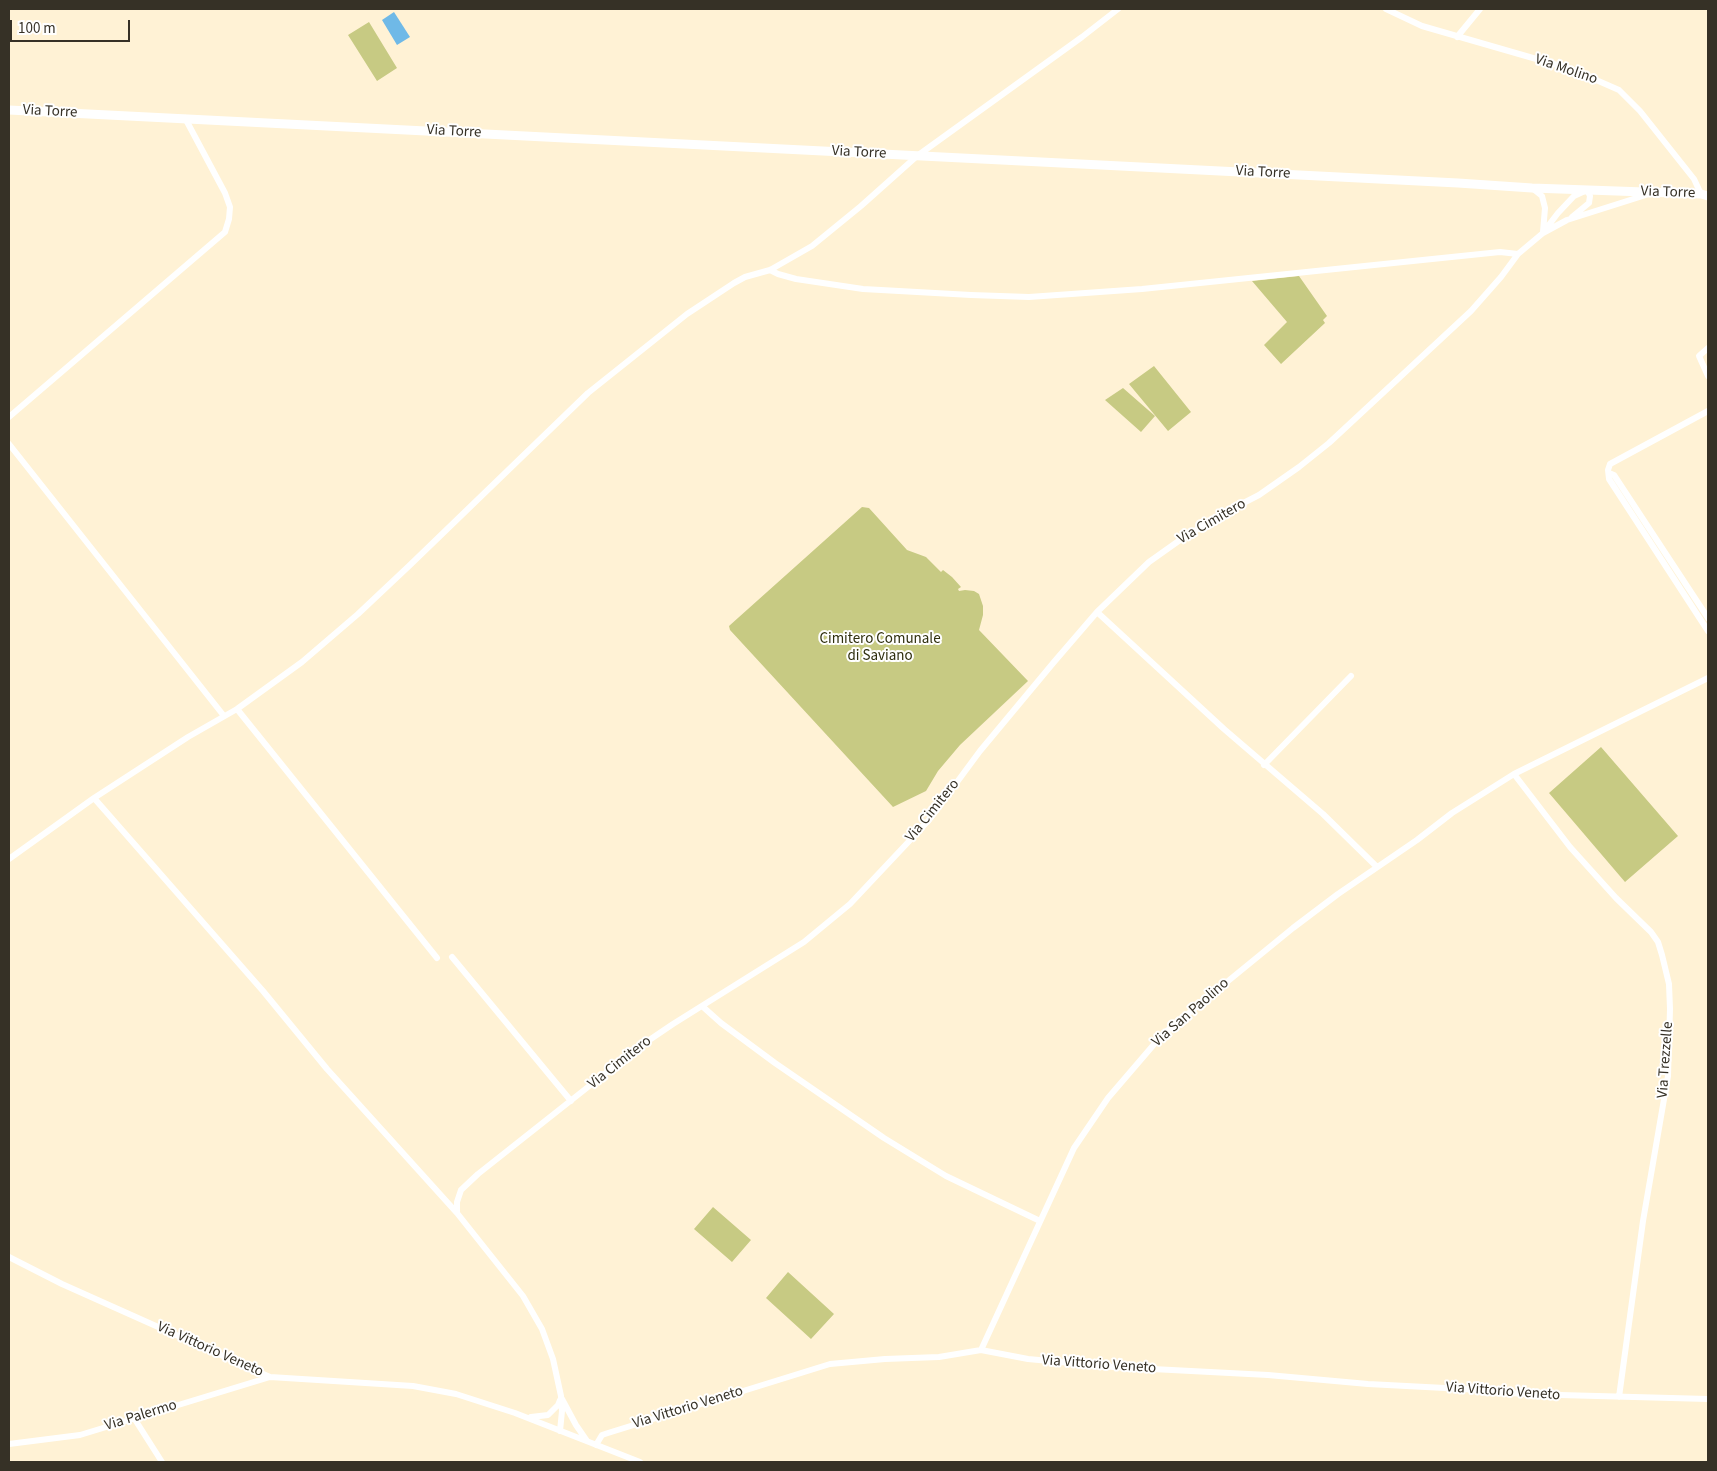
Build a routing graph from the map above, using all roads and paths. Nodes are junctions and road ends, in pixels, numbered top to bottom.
1 (1118, 9) edge
2 (1386, 9) edge
3 (1480, 9) edge
4 (1458, 37) junction
5 (9, 110) edge
6 (185, 118) junction
7 (917, 156) junction
8 (1532, 188) junction
9 (1587, 190) junction
10 (1655, 193) junction
11 (1705, 195) edge
12 (1567, 220) junction
13 (1543, 233) junction
14 (1518, 254) junction
15 (770, 270) junction
16 (1708, 348) edge
17 (1708, 376) edge
18 (1708, 411) edge
19 (9, 417) edge
20 (9, 444) edge
21 (1609, 473) junction
22 (1097, 612) junction
23 (1708, 618) edge
24 (1708, 631) edge
25 (1351, 676) dead end
26 (1708, 678) edge
27 (237, 709) junction
28 (224, 716) junction
29 (1264, 765) junction
30 (1514, 774) junction
31 (94, 798) junction
32 (9, 859) edge
33 (1377, 867) junction
34 (452, 957) dead end
35 (437, 958) dead end
36 (702, 1006) junction
37 (571, 1101) junction
38 (457, 1213) junction
39 (1040, 1221) junction
40 (9, 1257) edge
41 (982, 1350) junction
42 (270, 1377) junction
43 (561, 1396) junction
44 (1619, 1397) junction
45 (1708, 1399) edge
46 (134, 1418) junction
47 (526, 1418) junction
48 (560, 1431) junction
49 (587, 1441) junction
50 (9, 1444) edge
51 (596, 1444) junction
52 (162, 1462) edge
53 (640, 1462) edge

1 - 7 street
2 - 4 street, Via Molino
3 - 4 street
4 - 11 street, Via Molino
5 - 6 main road, Via Torre
6 - 7 main road, Via Torre
6 - 19 street
7 - 8 main road, Via Torre
7 - 15 street
8 - 9 main road, Via Torre
8 - 13 street
9 - 10 main road, Via Torre
9 - 12 street, Via Cimitero
9 - 13 street, Via Cimitero
10 - 11 main road, Via Torre
10 - 12 street, Via Cimitero
12 - 13 street, Via Cimitero
13 - 14 street, Via Cimitero
14 - 15 street
14 - 22 street, Via Cimitero
15 - 27 street
16 - 17 street
18 - 21 street
20 - 28 street
21 - 23 street
21 - 24 street
22 - 29 street
22 - 36 street, Via Cimitero
25 - 29 street
26 - 30 street, Via San Paolino
27 - 28 street
27 - 35 street
28 - 31 street
29 - 33 street
30 - 33 street, Via San Paolino
30 - 44 street, Via Trezzelle
31 - 32 street
31 - 38 street
33 - 39 street, Via San Paolino
34 - 37 street
36 - 37 street, Via Cimitero
36 - 39 street
37 - 38 street, Via Cimitero
38 - 43 street
39 - 41 street, Via San Paolino
40 - 42 street, Via Vittorio Veneto
41 - 44 street, Via Vittorio Veneto
41 - 51 street, Via Vittorio Veneto
42 - 46 street, Via Palermo
42 - 47 street, Via Vittorio Veneto
43 - 47 street
43 - 48 street
43 - 49 street
44 - 45 street, Via Vittorio Veneto
46 - 50 street, Via Palermo
46 - 52 street
47 - 48 street, Via Vittorio Veneto
48 - 49 street, Via Vittorio Veneto
49 - 51 street, Via Vittorio Veneto
51 - 53 street, Via Vittorio Veneto

